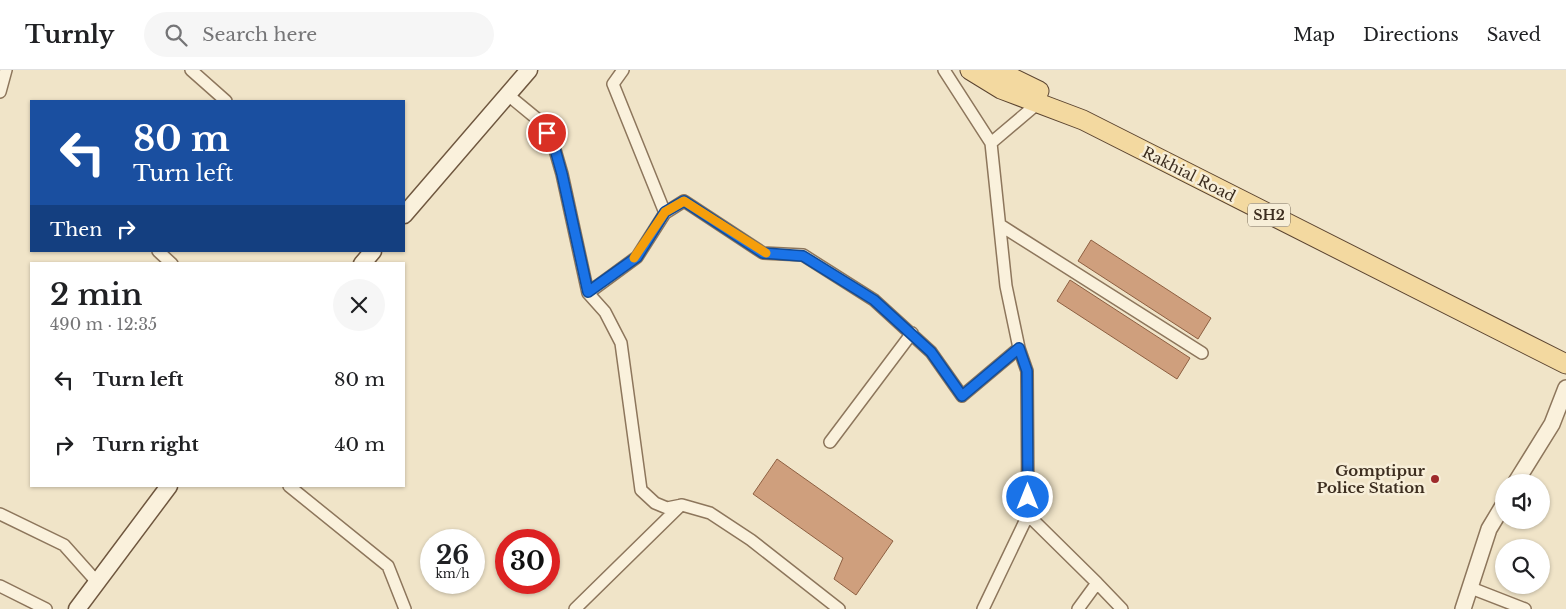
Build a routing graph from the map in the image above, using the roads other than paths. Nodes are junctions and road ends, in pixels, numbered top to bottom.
1 (6, 70) edge
2 (191, 70) edge
3 (529, 70) edge
4 (623, 70) edge
5 (944, 70) edge
6 (970, 70) edge
7 (996, 70) edge
8 (0, 92) edge
9 (508, 95) junction
10 (225, 100) edge
11 (1037, 104) junction
12 (991, 143) junction
13 (665, 212) junction
14 (405, 214) edge
15 (1000, 225) junction
16 (159, 252) edge
17 (372, 252) edge
18 (170, 262) edge
19 (364, 262) edge
20 (588, 292) junction
21 (912, 333) junction
22 (1019, 348) junction
23 (1202, 353) dead end
24 (1566, 354) edge
25 (1566, 364) edge
26 (1566, 388) edge
27 (830, 442) dead end
28 (1521, 474) edge
29 (168, 487) edge
30 (290, 487) edge
31 (682, 505) junction
32 (0, 514) edge
33 (1028, 515) junction
34 (1495, 519) edge
35 (97, 582) junction
36 (1096, 583) junction
37 (0, 586) edge
38 (1471, 588) junction
39 (46, 609) edge
40 (77, 609) edge
41 (405, 609) edge
42 (575, 609) edge
43 (839, 609) edge
44 (983, 609) edge
45 (1078, 609) edge
46 (1122, 609) edge
47 (1463, 609) edge
48 (1525, 609) edge

1 - 8 street
2 - 10 street
3 - 9 main road
4 - 13 street
5 - 12 street
6 - 11 main road, Rakhial Road / SH2
7 - 24 main road, Rakhial Road / SH2
9 - 14 main road
9 - 20 street
11 - 12 street
11 - 25 main road, Rakhial Road / SH2
12 - 15 street
13 - 20 street
13 - 21 street
15 - 22 street
15 - 23 street
16 - 18 street
17 - 19 main road
20 - 31 street
21 - 22 street
21 - 27 street
22 - 33 street
26 - 28 street
29 - 35 main road
30 - 41 street
31 - 42 street
31 - 43 street
32 - 35 street
33 - 36 street
33 - 44 street
34 - 38 street
35 - 40 main road
36 - 45 street
36 - 46 street
37 - 39 street
38 - 47 street
38 - 48 street

